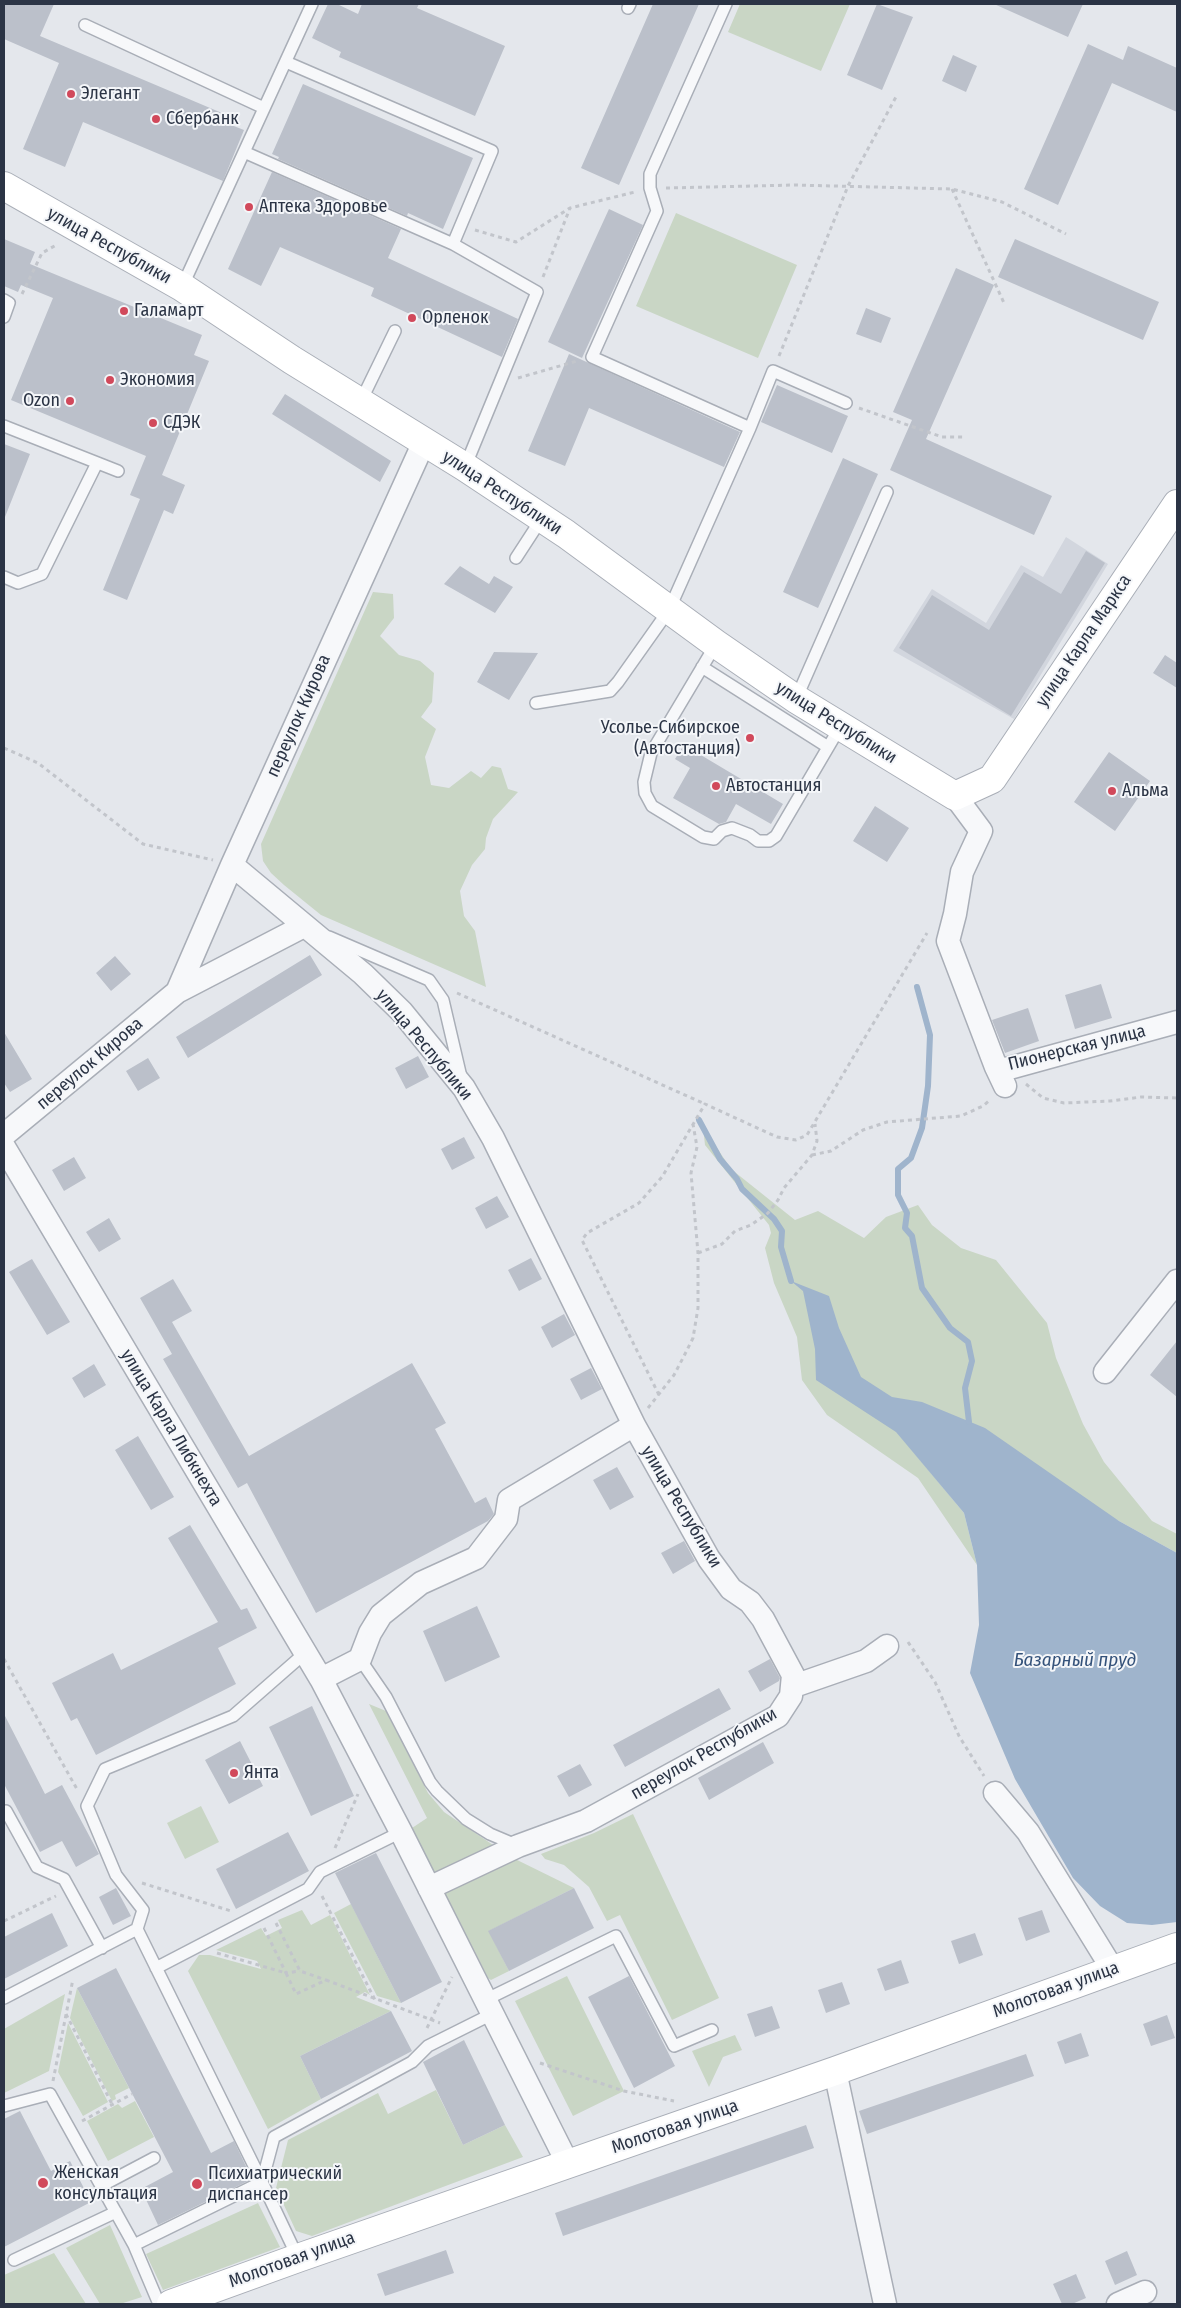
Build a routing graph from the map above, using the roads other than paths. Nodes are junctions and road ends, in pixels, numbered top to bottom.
1 (312, 4) edge
2 (726, 4) edge
3 (85, 25) dead end
4 (286, 62) junction
5 (264, 108) junction
6 (244, 152) junction
7 (4, 186) edge
8 (453, 244) junction
9 (182, 287) junction
10 (7, 302) edge
11 (4, 317) edge
12 (395, 331) dead end
13 (360, 403) junction
14 (846, 403) road end
15 (4, 426) edge
16 (750, 428) junction
17 (424, 442) junction
18 (97, 463) junction
19 (465, 467) junction
20 (118, 471) dead end
21 (887, 492) dead end
22 (1177, 504) edge
23 (542, 518) junction
24 (516, 558) dead end
25 (4, 577) edge
26 (669, 610) junction
27 (709, 656) junction
28 (796, 699) junction
29 (536, 703) dead end
30 (834, 737) junction
31 (955, 796) junction
32 (232, 865) junction
33 (304, 926) junction
34 (177, 992) junction
35 (1177, 1022) edge
36 (464, 1088) junction
37 (4, 1135) edge
38 (4, 1147) edge
39 (1177, 1281) edge
40 (1106, 1372) dead end
41 (634, 1425) junction
42 (887, 1646) road end
43 (305, 1653) junction
44 (360, 1659) junction
45 (321, 1679) junction
46 (794, 1686) junction
47 (994, 1793) road end
48 (6, 1811) dead end
49 (401, 1832) junction
50 (518, 1846) junction
51 (429, 1888) junction
52 (137, 1929) junction
53 (1177, 1947) edge
54 (102, 1948) junction
55 (156, 1968) junction
56 (1113, 1970) junction
57 (4, 1998) edge
58 (489, 2007) junction
59 (712, 2030) dead end
60 (835, 2071) junction
61 (4, 2106) edge
62 (154, 2158) dead end
63 (568, 2164) junction
64 (262, 2182) junction
65 (101, 2186) junction
66 (116, 2212) junction
67 (134, 2245) junction
68 (298, 2258) junction
69 (14, 2260) dead end
70 (1145, 2292) dead end
71 (209, 2298) edge
72 (159, 2304) edge
73 (171, 2304) edge
74 (885, 2304) edge
75 (1118, 2304) edge

1 - 4 lane
2 - 16 lane
3 - 5 lane
4 - 5 lane
4 - 8 lane
5 - 6 lane
6 - 8 lane
6 - 9 lane
7 - 9 street, улица Республики
8 - 19 lane
9 - 13 street, улица Республики
10 - 11 lane
12 - 13 lane
13 - 17 street, улица Республики
14 - 16 lane
15 - 18 lane
16 - 26 lane
17 - 19 street, улица Республики
17 - 32 street, переулок Кирова
18 - 20 lane
18 - 25 lane
19 - 23 street, улица Республики
21 - 28 lane
22 - 31 street, улица Карла Маркса
23 - 24 lane
23 - 26 street, улица Республики
26 - 27 street, улица Республики
26 - 29 lane
27 - 28 street, улица Республики
27 - 30 lane
27 - 30 lane
28 - 30 street, улица Республики
30 - 31 street, улица Республики
31 - 35 street, Пионерская улица
32 - 33 street, улица Республики
32 - 34 street, переулок Кирова
33 - 34 street, переулок Кирова
33 - 36 street, улица Республики
33 - 36 lane
34 - 37 street, переулок Кирова
36 - 41 street, улица Республики
38 - 43 street, улица Карла Либкнехта
39 - 40 street
41 - 44 street, улица Республики
41 - 46 street, улица Республики
42 - 46 street
43 - 45 street, улица Карла Либкнехта
43 - 52 lane
44 - 45 street
44 - 50 lane
45 - 49 street, улица Карла Либкнехта
46 - 50 street, переулок Республики
47 - 56 street
48 - 54 lane
49 - 51 street, улица Карла Либкнехта
49 - 55 lane
50 - 51 street, переулок Республики
51 - 58 street, улица Карла Либкнехта
52 - 54 lane
52 - 55 lane
53 - 56 street, Молотовая улица
54 - 57 lane
55 - 64 lane
56 - 60 street, Молотовая улица
58 - 59 lane
58 - 63 street, улица Карла Либкнехта
58 - 64 lane
60 - 63 street, Молотовая улица
60 - 74 street
61 - 65 lane
62 - 65 lane
63 - 68 street, Молотовая улица
64 - 67 lane
64 - 68 lane
65 - 66 lane
66 - 67 lane
66 - 69 lane
67 - 72 lane
68 - 71 street, Молотовая улица
70 - 75 street
71 - 73 street, Молотовая улица

